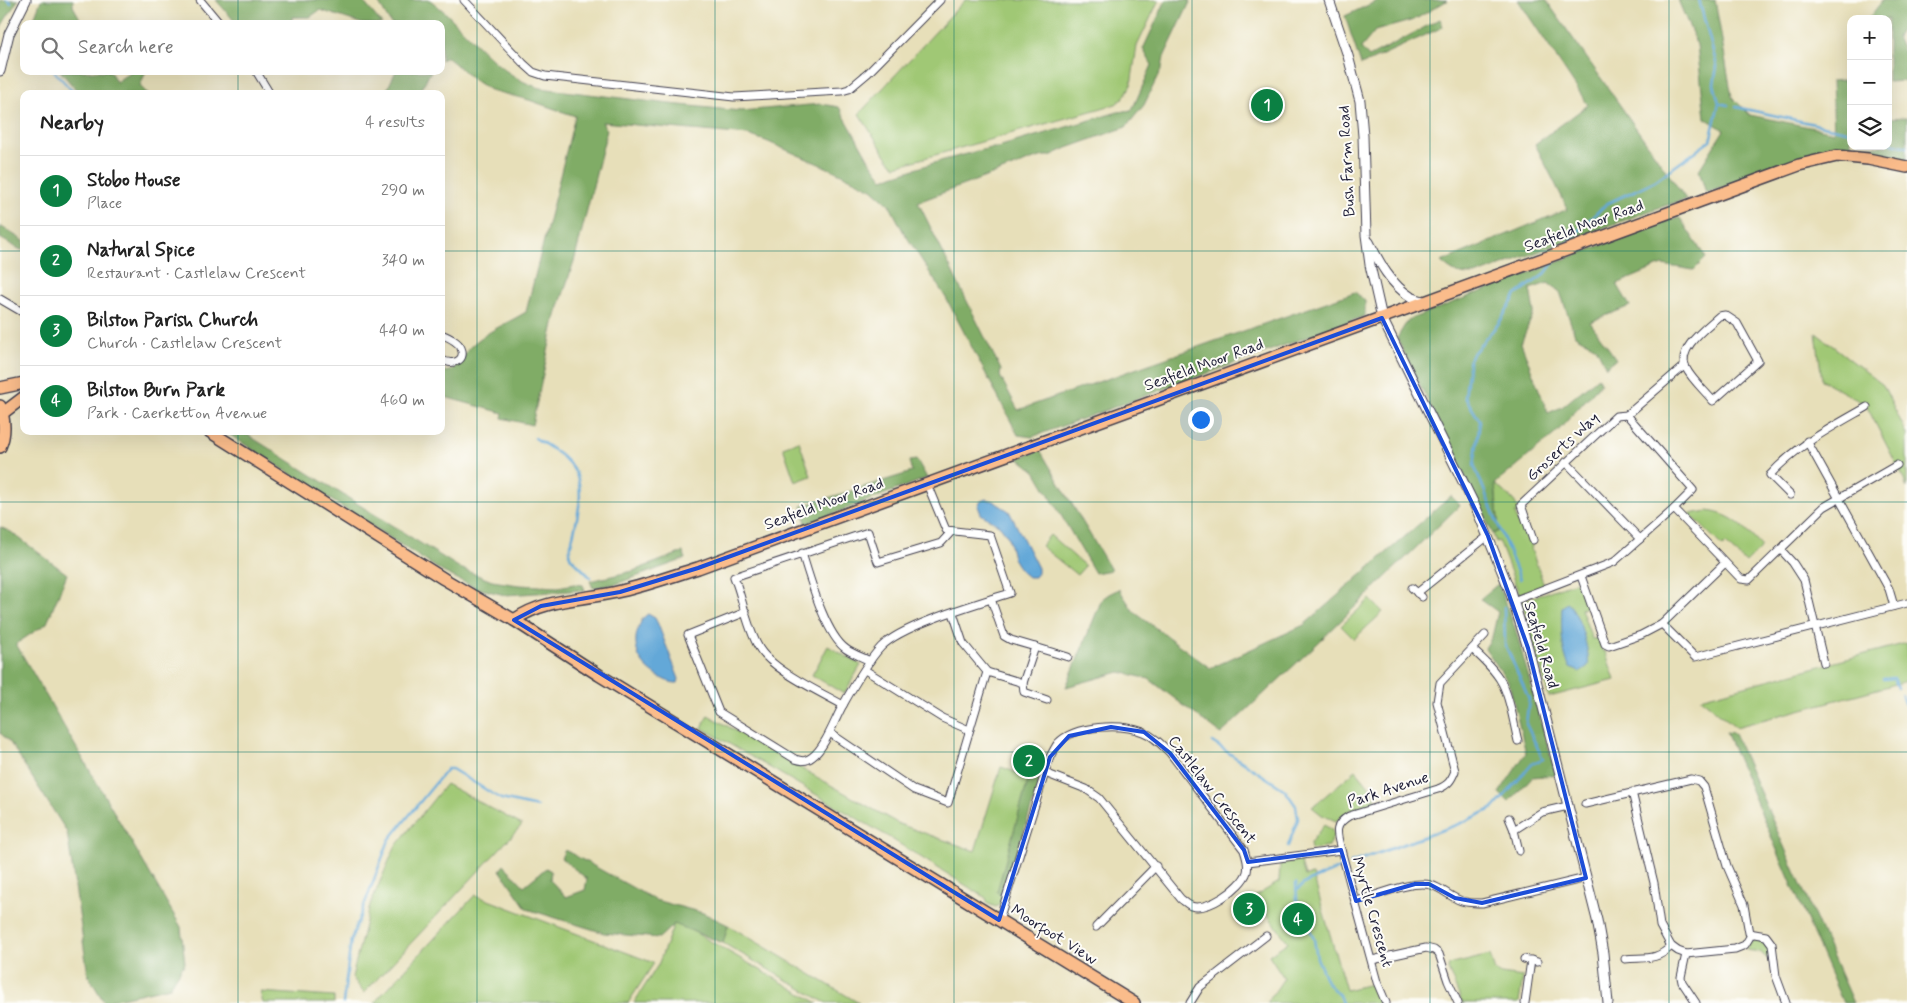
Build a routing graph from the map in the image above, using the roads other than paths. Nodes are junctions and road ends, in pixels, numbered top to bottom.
1 (26, 0) edge
2 (200, 0) edge
3 (464, 0) edge
4 (940, 0) edge
5 (1329, 0) edge
6 (217, 20) edge
7 (0, 71) edge
8 (258, 75) edge
9 (268, 90) edge
10 (1907, 167) edge
11 (1366, 236) junction
12 (0, 299) edge
13 (1426, 302) junction
14 (20, 312) edge
15 (1382, 318) junction
16 (445, 336) edge
17 (445, 361) edge
18 (1685, 364) junction
19 (20, 384) edge
20 (0, 388) edge
21 (20, 399) edge
22 (1867, 408) dead end
23 (1, 410) edge
24 (1627, 415) junction
25 (215, 435) edge
26 (1807, 441) junction
27 (0, 447) edge
28 (1566, 462) junction
29 (1897, 465) dead end
30 (927, 484) junction
31 (1790, 494) dead end
32 (1840, 499) junction
33 (1674, 509) junction
34 (952, 530) junction
35 (1488, 536) junction
36 (1640, 539) junction
37 (1533, 540) dead end
38 (1781, 550) junction
39 (802, 553) junction
40 (1725, 563) junction
41 (1580, 576) junction
42 (1417, 593) dead end
43 (991, 599) junction
44 (1513, 601) junction
45 (1907, 603) edge
46 (1894, 606) junction
47 (746, 612) junction
48 (953, 613) junction
49 (514, 620) junction
50 (1662, 624) junction
51 (1815, 625) junction
52 (1485, 635) dead end
53 (1035, 647) junction
54 (1472, 650) junction
55 (1068, 657) dead end
56 (870, 661) junction
57 (1824, 663) dead end
58 (865, 670) junction
59 (986, 672) junction
60 (1023, 683) junction
61 (1047, 700) dead end
62 (843, 705) junction
63 (969, 730) junction
64 (830, 733) junction
65 (1518, 741) dead end
66 (1045, 773) junction
67 (1632, 792) junction
68 (1585, 804) dead end
69 (1568, 806) junction
70 (1509, 818) dead end
71 (1338, 827) joint
72 (1514, 830) junction
73 (1340, 850) junction
74 (1519, 851) dead end
75 (1248, 862) junction
76 (1156, 866) junction
77 (1586, 878) junction
78 (1356, 901) junction
79 (998, 920) junction
80 (1096, 927) dead end
81 (1751, 935) junction
82 (1266, 936) dead end
83 (1671, 946) junction
84 (1686, 954) junction
85 (1625, 959) dead end
86 (1372, 960) junction
87 (1531, 960) dead end
88 (1134, 1003) edge
89 (1190, 1003) edge
90 (1386, 1003) edge
91 (1458, 1003) edge
92 (1525, 1003) edge
93 (1608, 1003) edge
94 (1696, 1003) edge
95 (1786, 1003) edge

1 - 7 street
2 - 6 street
3 - 4 street
5 - 11 street, Bush Farm Road
8 - 9 street
10 - 13 main road, Seafield Moor Road
11 - 13 street, Bush Farm Road
11 - 15 street, Bush Farm Road
12 - 14 street
13 - 15 main road, Seafield Moor Road
15 - 30 main road, Seafield Moor Road
15 - 35 street, Seafield Road
16 - 17 street
18 - 18 street
18 - 24 street, Groserts Way
19 - 20 main road
21 - 23 main road
22 - 26 street
23 - 27 main road
24 - 28 street, Groserts Way
24 - 33 street
25 - 49 main road, Moorfoot View
26 - 31 street
26 - 32 street
28 - 36 street
28 - 37 street, Groserts Way
29 - 32 street
30 - 34 street
30 - 49 main road, Seafield Moor Road
32 - 38 street
32 - 46 street
33 - 36 street
33 - 40 street
34 - 39 street
34 - 43 street
35 - 42 street
35 - 44 street, Seafield Road
36 - 41 street
38 - 40 street
38 - 51 street
39 - 47 street
39 - 56 street
40 - 50 street
41 - 44 street
41 - 50 street
43 - 48 street
43 - 53 street
44 - 69 street, Seafield Road
45 - 46 street
46 - 51 street
47 - 62 street
47 - 64 street
48 - 56 street
48 - 59 street
49 - 79 main road, Moorfoot View
50 - 51 street
51 - 57 street
52 - 54 street, Park Avenue
53 - 55 street
53 - 60 street
54 - 65 street
54 - 71 street, Park Avenue
56 - 58 street
58 - 62 street
58 - 63 street
59 - 60 street
59 - 63 street
60 - 61 street
62 - 64 street
63 - 64 street
66 - 75 street, Castlelaw Crescent
66 - 76 street, Castlelaw Crescent
66 - 79 street, Castlelaw Crescent
67 - 68 street
67 - 81 street
67 - 83 street
69 - 72 street
69 - 77 street, Seafield Road
70 - 72 street
71 - 73 street, Myrtle Crescent
72 - 74 street
73 - 75 street
73 - 78 street, Myrtle Crescent
75 - 76 street, Castlelaw Crescent
76 - 80 street
77 - 78 street
77 - 93 street, Seafield Road
78 - 86 street, Myrtle Crescent
79 - 88 main road, Moorfoot View
81 - 84 street
81 - 95 street
82 - 89 street
83 - 84 street
83 - 85 street
84 - 94 street
86 - 90 street, Myrtle Crescent
86 - 91 street
87 - 92 street

